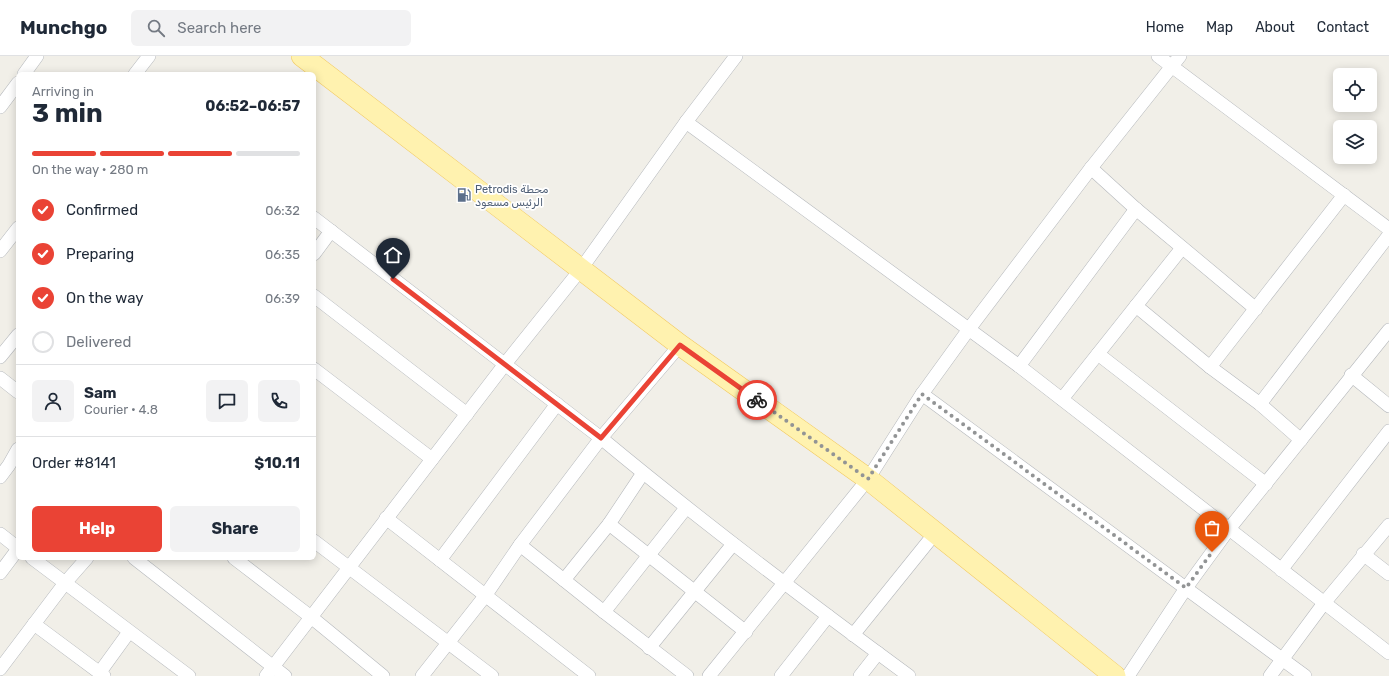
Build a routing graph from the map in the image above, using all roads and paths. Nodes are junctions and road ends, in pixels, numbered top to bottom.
1 (37, 56) edge
2 (149, 56) edge
3 (302, 56) edge
4 (736, 56) edge
5 (1158, 56) edge
6 (1180, 56) edge
7 (1172, 67) junction
8 (25, 72) edge
9 (137, 72) edge
10 (16, 85) edge
11 (0, 107) edge
12 (686, 122) junction
13 (1091, 168) junction
14 (1344, 194) junction
15 (1136, 209) junction
16 (316, 220) edge
17 (1389, 229) edge
18 (331, 231) junction
19 (1389, 236) edge
20 (13, 243) edge
21 (1182, 248) junction
22 (0, 251) edge
23 (316, 251) edge
24 (581, 269) junction
25 (316, 298) edge
26 (1136, 306) junction
27 (1256, 309) junction
28 (969, 328) junction
29 (1389, 330) edge
30 (16, 337) edge
31 (680, 345) junction
32 (1098, 354) junction
33 (0, 357) edge
34 (505, 364) junction
35 (1019, 366) junction
36 (1210, 367) junction
37 (316, 371) edge
38 (1351, 375) junction
39 (0, 378) edge
40 (16, 390) edge
41 (922, 394) junction
42 (1062, 400) junction
43 (557, 404) junction
44 (1260, 404) junction
45 (1389, 406) edge
46 (467, 414) junction
47 (1389, 430) edge
48 (601, 438) junction
49 (1301, 440) junction
50 (432, 459) junction
51 (14, 468) edge
52 (643, 473) junction
53 (0, 477) edge
54 (868, 479) junction
55 (1266, 484) junction
56 (686, 508) junction
57 (386, 518) junction
58 (609, 524) junction
59 (1389, 525) edge
60 (1229, 529) junction
61 (936, 532) junction
62 (0, 534) edge
63 (316, 543) edge
64 (520, 544) junction
65 (733, 544) junction
66 (16, 546) edge
67 (16, 551) edge
68 (648, 554) junction
69 (1363, 554) junction
70 (35, 560) edge
71 (85, 560) edge
72 (136, 560) edge
73 (237, 560) edge
74 (440, 560) junction
75 (348, 568) junction
76 (1281, 570) junction
77 (0, 573) edge
78 (1389, 574) edge
79 (564, 580) junction
80 (65, 583) junction
81 (784, 584) junction
82 (1186, 588) junction
83 (695, 592) junction
84 (485, 596) junction
85 (1324, 602) junction
86 (604, 612) junction
87 (828, 616) junction
88 (311, 617) junction
89 (34, 624) junction
90 (129, 632) junction
91 (746, 632) junction
92 (853, 635) junction
93 (448, 642) junction
94 (649, 648) junction
95 (878, 653) junction
96 (1389, 653) edge
97 (1282, 659) junction
98 (2, 662) edge
99 (270, 672) edge
100 (102, 674) edge
101 (189, 676) edge
102 (285, 676) edge
103 (384, 676) edge
104 (422, 676) edge
105 (492, 676) edge
106 (589, 676) edge
107 (687, 676) edge
108 (709, 676) edge
109 (781, 676) edge
110 (860, 676) edge
111 (909, 676) edge
112 (1115, 676) edge
113 (1128, 676) edge
114 (1270, 676) edge
115 (1304, 676) edge

1 - 8 street
2 - 9 street
3 - 24 main road
4 - 12 street
5 - 7 street
6 - 7 street
7 - 13 street
7 - 14 street
10 - 11 street
12 - 24 street
12 - 28 street
13 - 15 street
13 - 28 street
14 - 17 street
14 - 27 street
15 - 21 street
15 - 35 street
16 - 18 street
18 - 23 street
18 - 34 street
19 - 44 street
20 - 22 street
21 - 26 street
21 - 27 street
24 - 31 main road
24 - 34 street
25 - 46 street
26 - 32 street
26 - 36 street
27 - 36 street
28 - 35 street
28 - 41 street
29 - 38 street
30 - 33 street
31 - 48 street
31 - 54 main road
32 - 42 street
32 - 55 street
34 - 43 street
34 - 46 street
35 - 42 street
36 - 44 street
37 - 50 street
38 - 45 street
38 - 49 street
39 - 40 street
41 - 54 street
41 - 82 street
42 - 60 street
43 - 48 street
43 - 74 street
44 - 49 street
46 - 50 street
47 - 76 street
48 - 52 street
48 - 64 street
49 - 55 street
50 - 57 street
51 - 53 street
52 - 56 street
52 - 58 street
54 - 61 main road
54 - 81 street
55 - 60 street
56 - 65 street
56 - 68 street
57 - 74 street
57 - 75 street
58 - 68 street
58 - 79 street
59 - 69 street
60 - 76 street
60 - 82 street
61 - 92 street
61 - 112 main road
62 - 66 street
63 - 75 street
64 - 79 street
64 - 84 street
65 - 81 street
65 - 83 street
67 - 77 street
68 - 83 street
68 - 86 street
69 - 78 street
69 - 85 street
70 - 80 street
71 - 80 street
72 - 99 street
73 - 88 street
74 - 84 street
75 - 88 street
75 - 93 street
76 - 85 street
79 - 86 street
80 - 89 street
80 - 90 street
81 - 87 street
81 - 91 street
82 - 97 street
82 - 113 street
83 - 91 street
83 - 94 street
84 - 93 street
84 - 106 street
85 - 96 street
85 - 97 street
86 - 94 street
87 - 92 street
87 - 109 street
88 - 99 street
88 - 103 street
89 - 98 street
89 - 100 street
90 - 100 street
90 - 101 street
91 - 108 street
92 - 95 street
93 - 104 street
93 - 105 street
94 - 107 street
95 - 110 street
95 - 111 street
97 - 114 street
97 - 115 street
99 - 102 street

